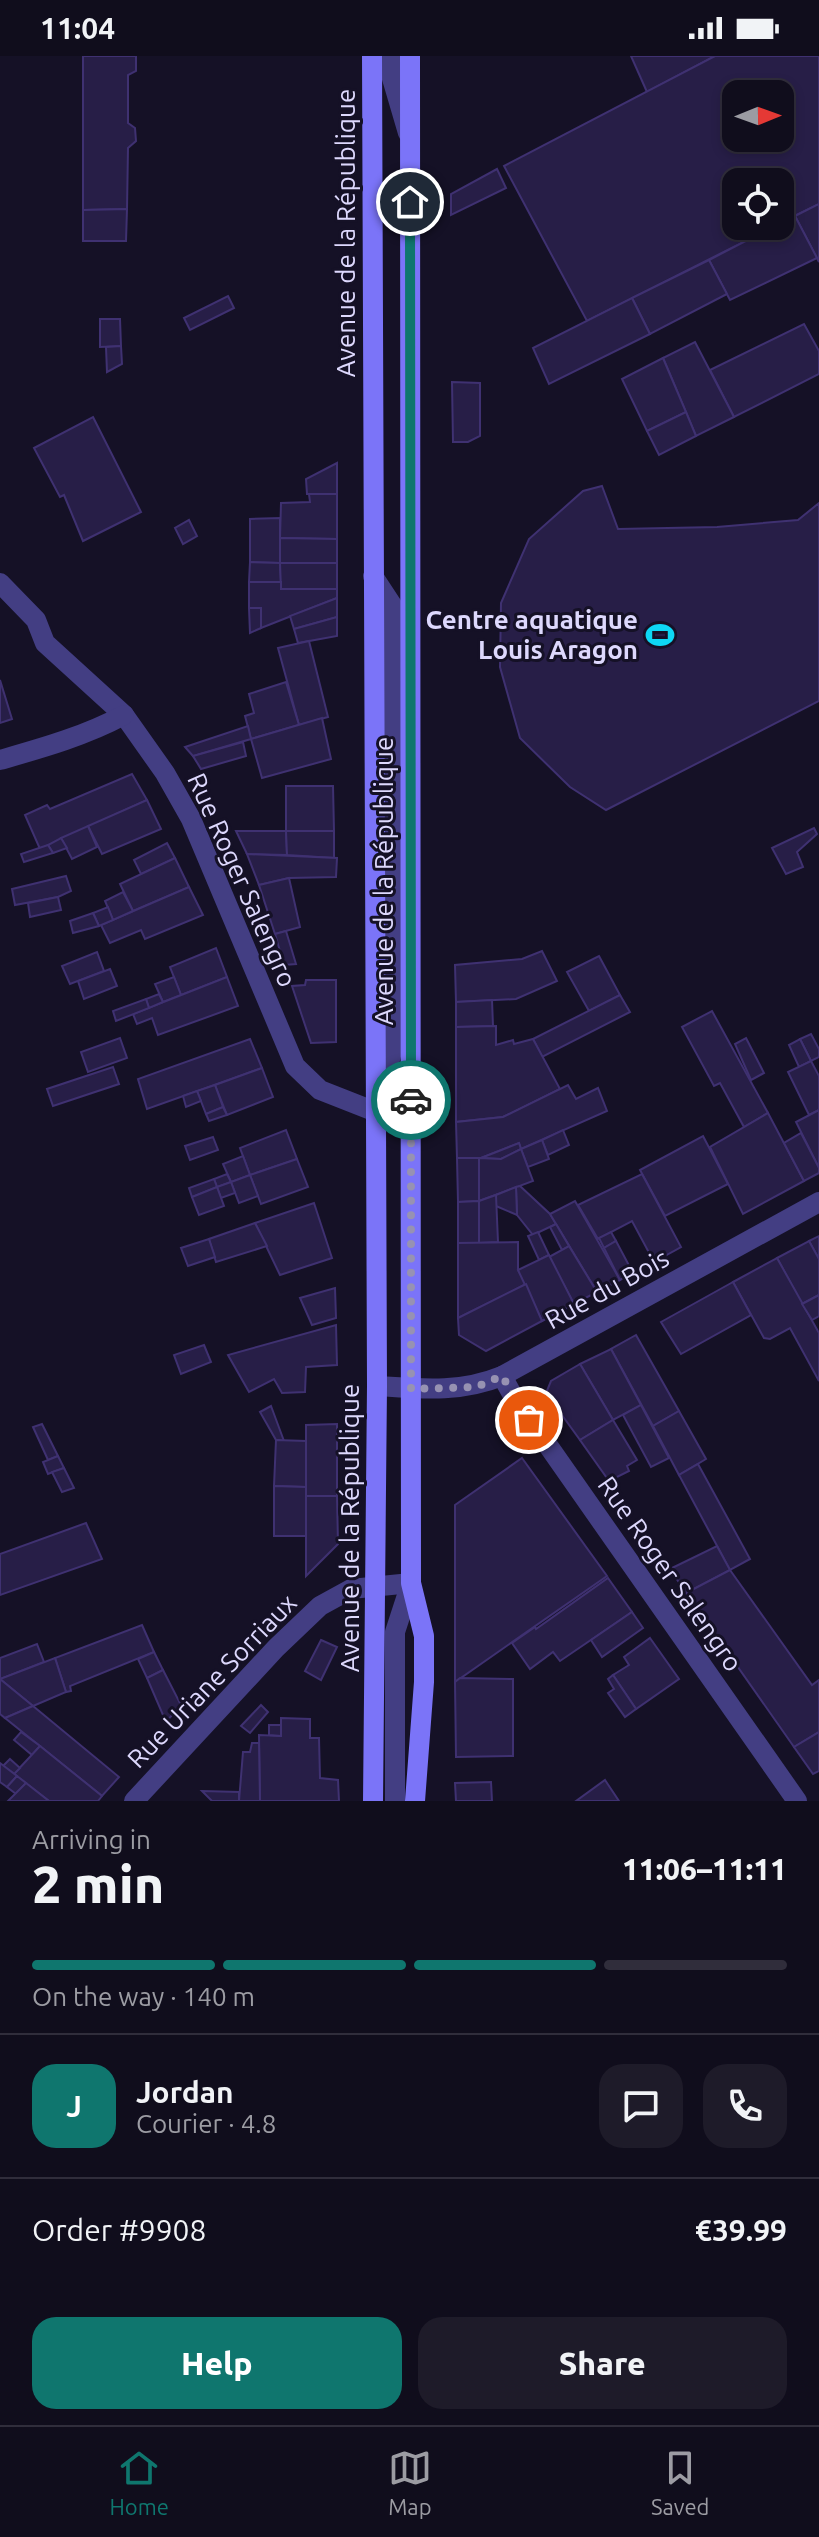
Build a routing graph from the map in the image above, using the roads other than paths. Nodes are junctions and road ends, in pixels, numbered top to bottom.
1 (372, 56) edge
2 (391, 56) edge
3 (410, 56) edge
4 (410, 141) junction
5 (0, 583) edge
6 (124, 715) junction
7 (0, 760) edge
8 (376, 1112) junction
9 (411, 1119) junction
10 (819, 1202) edge
11 (502, 1376) junction
12 (377, 1386) junction
13 (411, 1389) junction
14 (411, 1583) junction
15 (376, 1585) junction
16 (134, 1801) edge
17 (373, 1801) edge
18 (395, 1801) edge
19 (415, 1801) edge
20 (797, 1801) edge

1 - 8 main road, Avenue de la République
2 - 4 street
3 - 4 main road, Avenue de la République
4 - 9 main road, Avenue de la République
5 - 6 street, Rue Roger Salengro
6 - 7 street
6 - 8 street, Rue Roger Salengro
8 - 9 street, Rue Roger Salengro
8 - 12 main road, Avenue de la République
9 - 13 main road, Avenue de la République
10 - 11 street, Rue du Bois
11 - 13 street, Rue du Bois
11 - 20 street, Rue Roger Salengro
12 - 13 street, Rue du Bois
12 - 15 main road, Avenue de la République
13 - 14 main road, Avenue de la République
14 - 15 street, Rue Uriane Sorriaux
14 - 18 street
14 - 19 main road, Avenue de la République
15 - 16 street, Rue Uriane Sorriaux
15 - 17 main road, Avenue de la République

